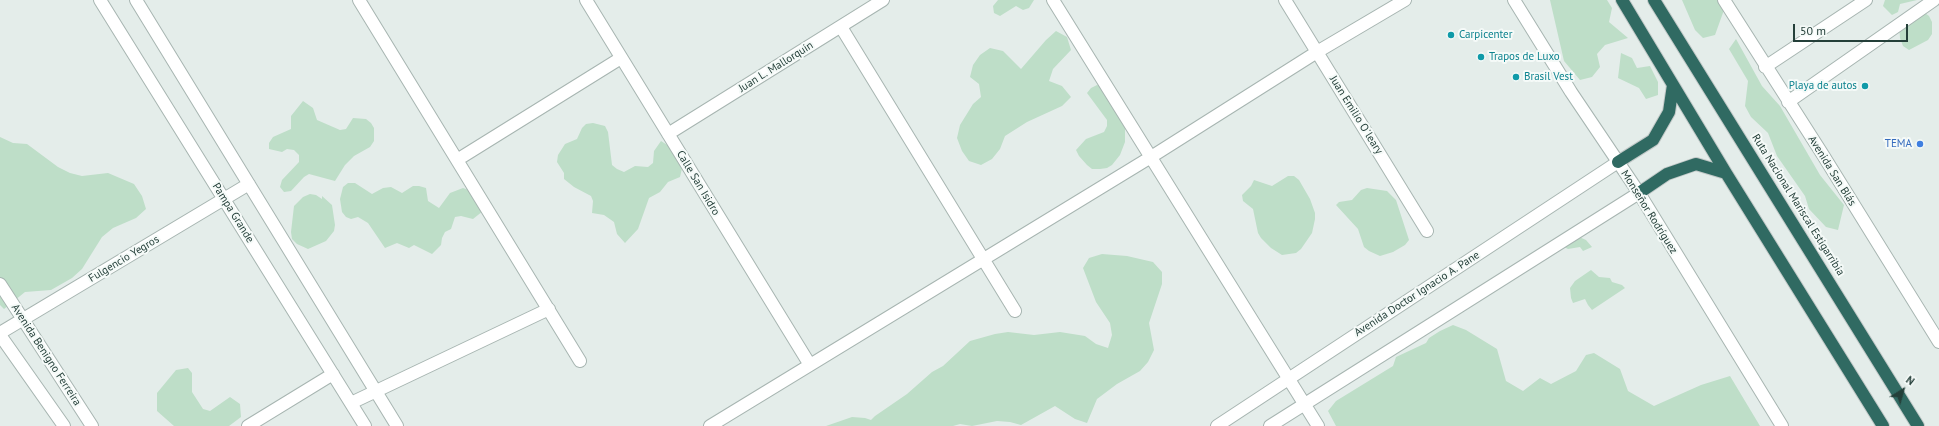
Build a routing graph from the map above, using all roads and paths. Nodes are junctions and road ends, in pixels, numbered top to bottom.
1 (100, 0) edge
2 (136, 0) edge
3 (359, 0) edge
4 (586, 0) edge
5 (883, 0) edge
6 (1053, 0) edge
7 (1285, 0) edge
8 (1405, 0) edge
9 (1514, 0) edge
10 (1622, 0) edge
11 (1654, 0) edge
12 (1724, 0) edge
13 (1866, 0) edge
14 (1934, 0) edge
15 (840, 27) junction
16 (1317, 52) junction
17 (622, 58) junction
18 (1765, 67) junction
19 (1673, 85) junction
20 (1788, 102) junction
21 (668, 134) junction
22 (1150, 157) junction
23 (457, 160) junction
24 (1618, 162) junction
25 (1726, 173) junction
26 (249, 184) junction
27 (1639, 193) junction
28 (224, 199) junction
29 (1427, 231) dead end
30 (983, 259) junction
31 (0, 284) edge
32 (549, 309) junction
33 (1015, 311) dead end
34 (22, 320) junction
35 (0, 334) edge
36 (1939, 342) edge
37 (580, 361) dead end
38 (810, 365) junction
39 (334, 374) junction
40 (1289, 379) junction
41 (376, 392) junction
42 (351, 403) junction
43 (1304, 404) junction
44 (64, 426) edge
45 (92, 426) edge
46 (248, 426) edge
47 (365, 426) edge
48 (397, 426) edge
49 (710, 426) edge
50 (1217, 426) edge
51 (1270, 426) edge
52 (1318, 426) edge
53 (1782, 426) edge
54 (1883, 426) edge
55 (1918, 426) edge

1 - 28 street, Pampa Grande
2 - 26 street
3 - 23 street
4 - 17 street, Calle San Isidro
5 - 15 street, Juan L. Mallorquin
6 - 22 street
7 - 16 street, Juan Emilio O´leary
8 - 16 street
9 - 24 street, Monseñor Rodríguez
10 - 19 highway
11 - 55 highway, Ruta Nacional Mariscal Estigarribia
12 - 18 street, Avenida San Blás
13 - 18 street
14 - 20 street
15 - 21 street, Juan L. Mallorquin
15 - 30 street
16 - 22 street
16 - 29 street, Juan Emilio O´leary
17 - 21 street, Calle San Isidro
17 - 23 street
18 - 20 street, Avenida San Blás
19 - 24 highway
19 - 25 highway
20 - 36 street, Avenida San Blás
21 - 38 street, Calle San Isidro
22 - 30 street
22 - 40 street
23 - 32 street
24 - 27 street, Monseñor Rodríguez
24 - 40 street, Avenida Doctor Ignacio A. Pane
25 - 27 highway
25 - 54 highway
26 - 28 street, Fulgencio Yegros
26 - 41 street
27 - 43 street
27 - 53 street, Monseñor Rodríguez
28 - 34 street, Fulgencio Yegros
28 - 39 street, Pampa Grande
30 - 33 street
30 - 38 street
31 - 34 street, Avenida Benigno Ferreira
32 - 37 street
32 - 41 street
34 - 35 street, Fulgencio Yegros
34 - 45 street, Avenida Benigno Ferreira
35 - 44 street
38 - 49 street
39 - 42 street, Pampa Grande
39 - 46 street
40 - 43 street
40 - 50 street, Avenida Doctor Ignacio A. Pane
41 - 42 street
41 - 48 street
42 - 47 street, Pampa Grande
43 - 51 street
43 - 52 street

